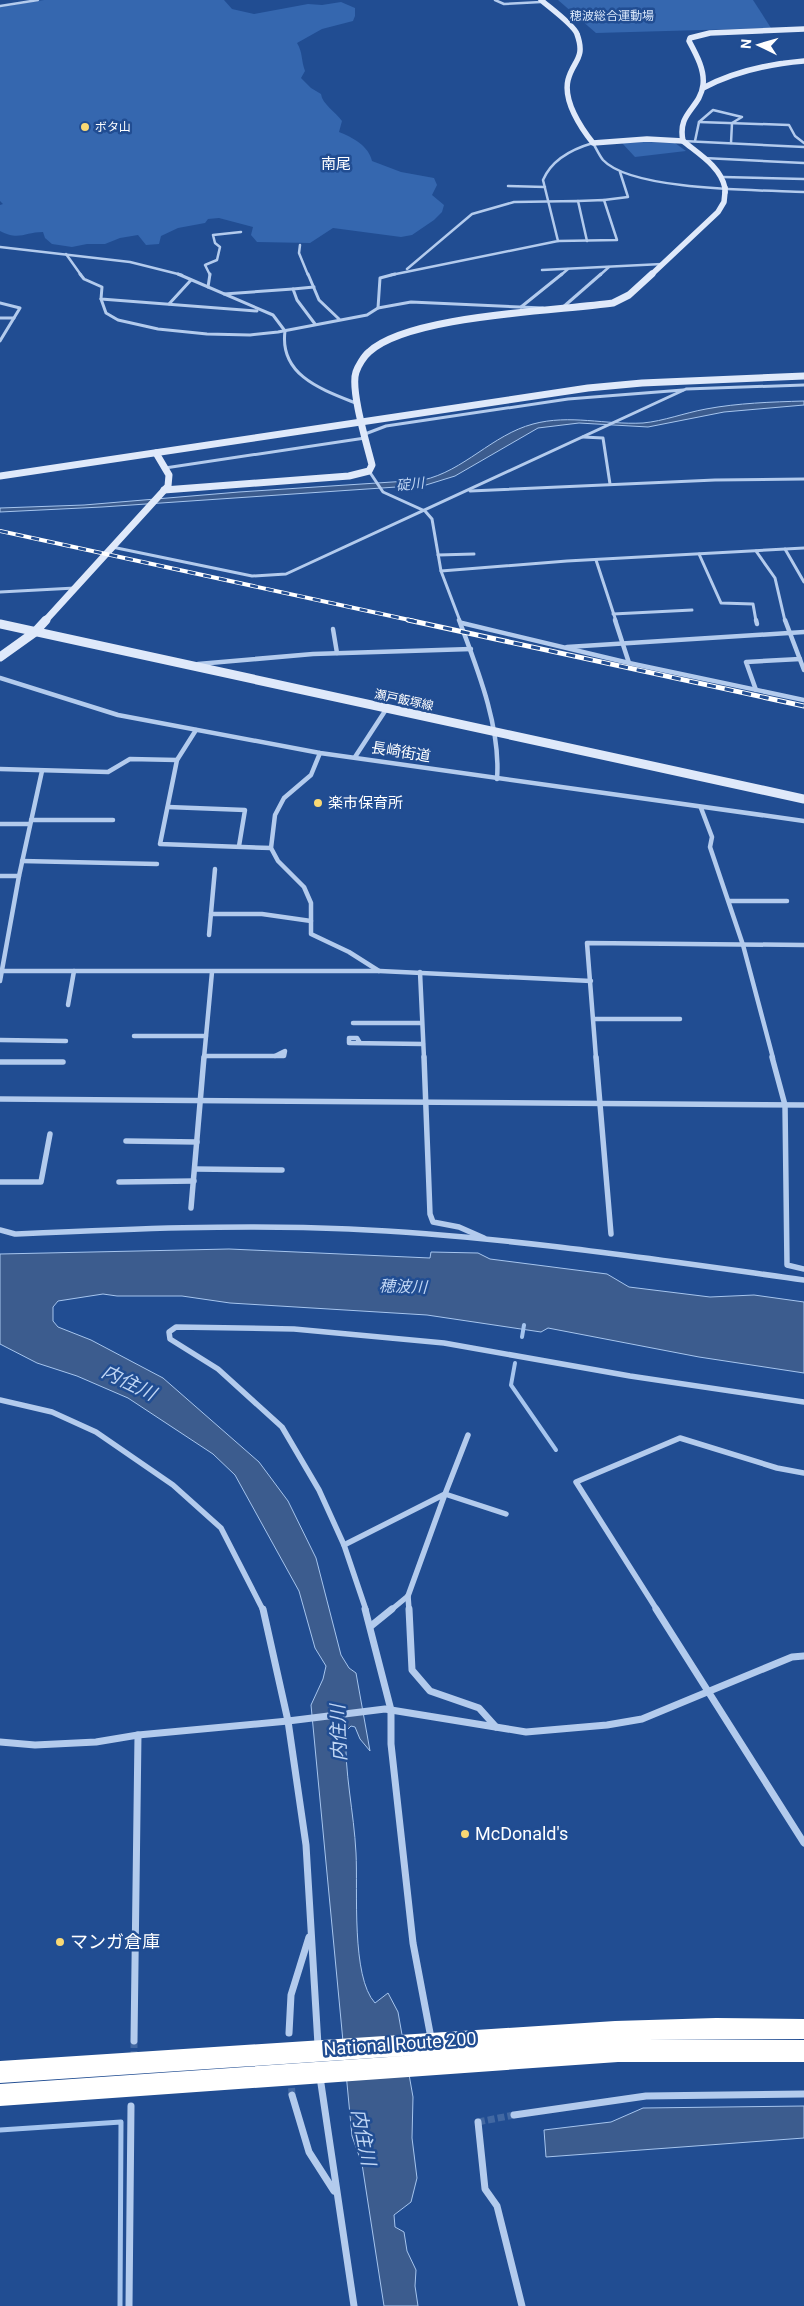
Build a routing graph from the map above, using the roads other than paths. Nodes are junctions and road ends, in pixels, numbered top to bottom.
1 (38, 0) edge
2 (495, 0) edge
3 (541, 1) edge
4 (0, 6) edge
5 (804, 29) edge
6 (804, 61) edge
7 (702, 88) junction
8 (699, 122) junction
9 (732, 123) junction
10 (683, 141) junction
11 (695, 141) junction
12 (593, 143) junction
13 (731, 143) junction
14 (804, 143) edge
15 (804, 147) edge
16 (704, 158) junction
17 (804, 163) edge
18 (620, 172) junction
19 (723, 177) junction
20 (804, 178) edge
21 (508, 186) dead end
22 (544, 187) junction
23 (804, 192) edge
24 (604, 200) junction
25 (548, 201) junction
26 (578, 201) junction
27 (242, 232) dead end
28 (558, 241) junction
29 (587, 241) junction
30 (300, 246) dead end
31 (0, 247) edge
32 (66, 254) junction
33 (662, 264) junction
34 (609, 267) junction
35 (568, 269) junction
36 (407, 270) junction
37 (542, 270) dead end
38 (191, 280) junction
39 (208, 287) junction
40 (314, 287) junction
41 (293, 288) junction
42 (222, 294) junction
43 (101, 300) junction
44 (0, 302) edge
45 (169, 304) junction
46 (521, 307) junction
47 (378, 308) junction
48 (562, 308) junction
49 (263, 312) junction
50 (0, 318) edge
51 (14, 318) junction
52 (340, 319) junction
53 (316, 324) junction
54 (285, 331) junction
55 (0, 332) edge
56 (5, 333) junction
57 (0, 342) edge
58 (804, 376) edge
59 (804, 385) edge
60 (686, 389) junction
61 (358, 404) junction
62 (439, 410) junction
63 (444, 418) junction
64 (362, 420) junction
65 (365, 436) junction
66 (582, 437) junction
67 (156, 453) junction
68 (165, 468) junction
69 (369, 471) junction
70 (0, 476) edge
71 (804, 479) edge
72 (610, 484) junction
73 (164, 490) junction
74 (467, 491) junction
75 (425, 511) junction
76 (112, 547) junction
77 (804, 548) edge
78 (785, 549) junction
79 (756, 550) junction
80 (474, 554) dead end
81 (699, 554) junction
82 (438, 556) junction
83 (596, 560) junction
84 (441, 571) junction
85 (804, 582) edge
86 (76, 588) junction
87 (0, 592) edge
88 (692, 610) dead end
89 (613, 614) junction
90 (462, 623) junction
91 (0, 624) edge
92 (757, 624) dead end
93 (333, 629) dead end
94 (35, 632) junction
95 (788, 632) junction
96 (804, 632) edge
97 (622, 644) junction
98 (560, 647) junction
99 (471, 649) junction
100 (337, 653) junction
101 (0, 657) edge
102 (800, 659) junction
103 (629, 663) junction
104 (192, 665) junction
105 (804, 670) edge
106 (0, 678) edge
107 (756, 690) junction
108 (804, 700) edge
109 (387, 708) junction
110 (196, 730) junction
111 (492, 731) junction
112 (320, 753) junction
113 (355, 757) junction
114 (177, 760) junction
115 (0, 769) edge
116 (42, 770) junction
117 (497, 779) junction
118 (804, 799) edge
119 (168, 807) junction
120 (701, 808) junction
121 (113, 820) dead end
122 (804, 821) edge
123 (30, 822) junction
124 (0, 824) edge
125 (239, 846) junction
126 (271, 848) junction
127 (22, 861) junction
128 (157, 864) dead end
129 (215, 870) dead end
130 (0, 876) edge
131 (19, 876) junction
132 (729, 901) junction
133 (787, 901) dead end
134 (211, 914) junction
135 (311, 921) junction
136 (209, 935) dead end
137 (743, 945) junction
138 (804, 945) edge
139 (1, 971) edge
140 (74, 971) junction
141 (212, 972) junction
142 (380, 972) junction
143 (420, 972) junction
144 (0, 980) edge
145 (591, 981) junction
146 (68, 1005) dead end
147 (594, 1019) junction
148 (680, 1019) dead end
149 (353, 1023) dead end
150 (421, 1023) junction
151 (134, 1036) dead end
152 (206, 1036) junction
153 (0, 1040) edge
154 (66, 1040) dead end
155 (360, 1043) dead end
156 (423, 1044) junction
157 (204, 1056) junction
158 (275, 1056) dead end
159 (0, 1062) edge
160 (63, 1062) dead end
161 (0, 1099) edge
162 (200, 1100) junction
163 (425, 1102) junction
164 (600, 1103) junction
165 (785, 1104) junction
166 (804, 1105) edge
167 (50, 1134) dead end
168 (126, 1141) dead end
169 (197, 1142) junction
170 (195, 1169) junction
171 (282, 1170) dead end
172 (194, 1181) junction
173 (0, 1182) edge
174 (120, 1182) dead end
175 (191, 1208) dead end
176 (0, 1230) edge
177 (0, 1234) edge
178 (15, 1234) junction
179 (611, 1234) dead end
180 (488, 1239) junction
181 (804, 1269) edge
182 (804, 1280) edge
183 (0, 1400) edge
184 (804, 1402) edge
185 (468, 1435) dead end
186 (804, 1474) edge
187 (445, 1494) junction
188 (506, 1514) dead end
189 (344, 1545) junction
190 (408, 1596) junction
191 (371, 1626) junction
192 (804, 1656) edge
193 (708, 1690) junction
194 (388, 1710) junction
195 (288, 1721) junction
196 (497, 1728) junction
197 (138, 1735) junction
198 (0, 1742) edge
199 (804, 1843) edge
200 (310, 1933) junction
201 (804, 2029) edge
202 (289, 2033) dead end
203 (134, 2041) tunnel mouth
204 (432, 2043) junction
205 (319, 2049) junction
206 (804, 2051) edge
207 (0, 2072) edge
208 (319, 2073) junction
209 (804, 2094) edge
210 (0, 2095) edge
211 (292, 2095) tunnel mouth
212 (131, 2106) dead end
213 (514, 2115) tunnel mouth
214 (478, 2122) dead end
215 (336, 2194) junction
216 (129, 2306) edge
217 (354, 2306) edge
218 (522, 2306) edge

1 - 4 street
2 - 3 street
3 - 12 street
5 - 7 street
6 - 7 street
7 - 10 street
8 - 9 street
8 - 9 street
8 - 11 street
9 - 13 street
9 - 14 street
10 - 11 street
10 - 12 street
10 - 16 street
11 - 13 street
12 - 18 street
12 - 22 street
13 - 15 street
16 - 17 street
16 - 19 street
18 - 23 street
18 - 24 street
19 - 20 street
19 - 33 street
21 - 22 street
22 - 25 street
24 - 26 street
24 - 29 street
25 - 26 street
25 - 28 street
25 - 36 street
26 - 29 street
27 - 39 street
28 - 29 street
28 - 36 street
30 - 40 street
31 - 32 street
32 - 38 street
32 - 43 street
33 - 34 street
33 - 48 street
34 - 35 street
34 - 48 street
35 - 37 street
35 - 46 street
36 - 47 street
38 - 39 street
38 - 45 street
39 - 42 street
40 - 41 street
40 - 52 street
41 - 42 street
41 - 53 street
42 - 49 street
43 - 45 street
43 - 54 street
44 - 51 street
45 - 49 street
46 - 47 street
46 - 48 street
47 - 52 street
48 - 61 street
49 - 54 street
50 - 51 street
51 - 56 street
52 - 53 street
53 - 54 street
54 - 61 street
55 - 56 street
56 - 57 street
58 - 62 street
59 - 60 street
60 - 63 street
60 - 66 street
61 - 64 street
62 - 63 street
62 - 64 street
63 - 65 street
64 - 65 street
64 - 67 street
65 - 68 street
65 - 69 street
66 - 72 street
66 - 74 street
67 - 68 street
67 - 70 street
68 - 73 street
69 - 73 street
69 - 75 street
71 - 72 street
72 - 74 street
73 - 76 street
74 - 75 street
75 - 76 street
75 - 82 street
76 - 86 street
77 - 78 street
78 - 79 street
78 - 85 street
79 - 81 street
79 - 95 street
80 - 82 street
81 - 83 street
81 - 92 street
82 - 84 street
83 - 84 street
83 - 89 street
84 - 90 street
86 - 87 street
86 - 94 street
88 - 89 street
89 - 97 street
90 - 98 street
90 - 99 street
91 - 94 street, 瀬戸飯塚線
93 - 100 street
94 - 101 street
94 - 104 street, 瀬戸飯塚線
95 - 96 street
95 - 97 street
95 - 102 street
97 - 98 street
97 - 103 street
98 - 103 street
99 - 100 street
99 - 111 street
100 - 104 street
102 - 105 street
102 - 107 street
103 - 107 street
104 - 109 street, 瀬戸飯塚線
106 - 110 street, 長崎街道
107 - 108 street
109 - 111 street, 瀬戸飯塚線
109 - 113 street
110 - 112 street, 長崎街道
110 - 114 street
111 - 117 street
111 - 118 street, 瀬戸飯塚線
112 - 113 street, 長崎街道
112 - 126 street
113 - 117 street, 長崎街道
114 - 116 street
114 - 119 street
115 - 116 street
116 - 123 street
117 - 120 street, 長崎街道
119 - 125 street
119 - 125 street
120 - 122 street, 長崎街道
120 - 132 street
121 - 123 street
123 - 124 street
123 - 127 street
125 - 126 street
126 - 135 street
127 - 128 street
127 - 131 street
129 - 134 street
130 - 131 street
131 - 139 street
132 - 133 street
132 - 137 street
134 - 135 street
134 - 136 street
135 - 142 street
137 - 138 street
137 - 145 street
137 - 165 street
139 - 140 street
139 - 144 street
140 - 141 street
140 - 146 street
141 - 142 street
141 - 152 street
142 - 143 street
143 - 145 street
143 - 150 street
145 - 147 street
147 - 148 street
147 - 164 street
149 - 150 street
150 - 156 street
151 - 152 street
152 - 157 street
153 - 154 street
155 - 156 street
156 - 163 street
157 - 158 street
157 - 162 street
159 - 160 street
161 - 162 street
162 - 163 street
162 - 169 street
163 - 164 street
163 - 180 street
164 - 165 street
164 - 179 street
165 - 166 street
165 - 181 street
167 - 173 street
168 - 169 street
169 - 170 street
170 - 171 street
170 - 172 street
172 - 174 street
172 - 175 street
176 - 178 street
177 - 178 street
178 - 180 street
180 - 182 street
183 - 195 street
184 - 189 street
185 - 187 street
186 - 193 street
187 - 188 street
187 - 189 street
187 - 190 street
189 - 191 street
190 - 191 street
190 - 196 street
191 - 194 street
192 - 193 street
193 - 196 street
193 - 199 street
194 - 195 street
194 - 196 street
194 - 204 street
195 - 197 street
195 - 200 street
197 - 198 street
197 - 203 street
200 - 202 street
200 - 205 street
201 - 204 highway, National Route 200
204 - 205 highway, National Route 200
205 - 207 highway, National Route 200
206 - 208 highway, National Route 200
208 - 210 highway, National Route 200
208 - 215 street
209 - 213 street
211 - 215 street
212 - 216 street
214 - 218 street
215 - 217 street

